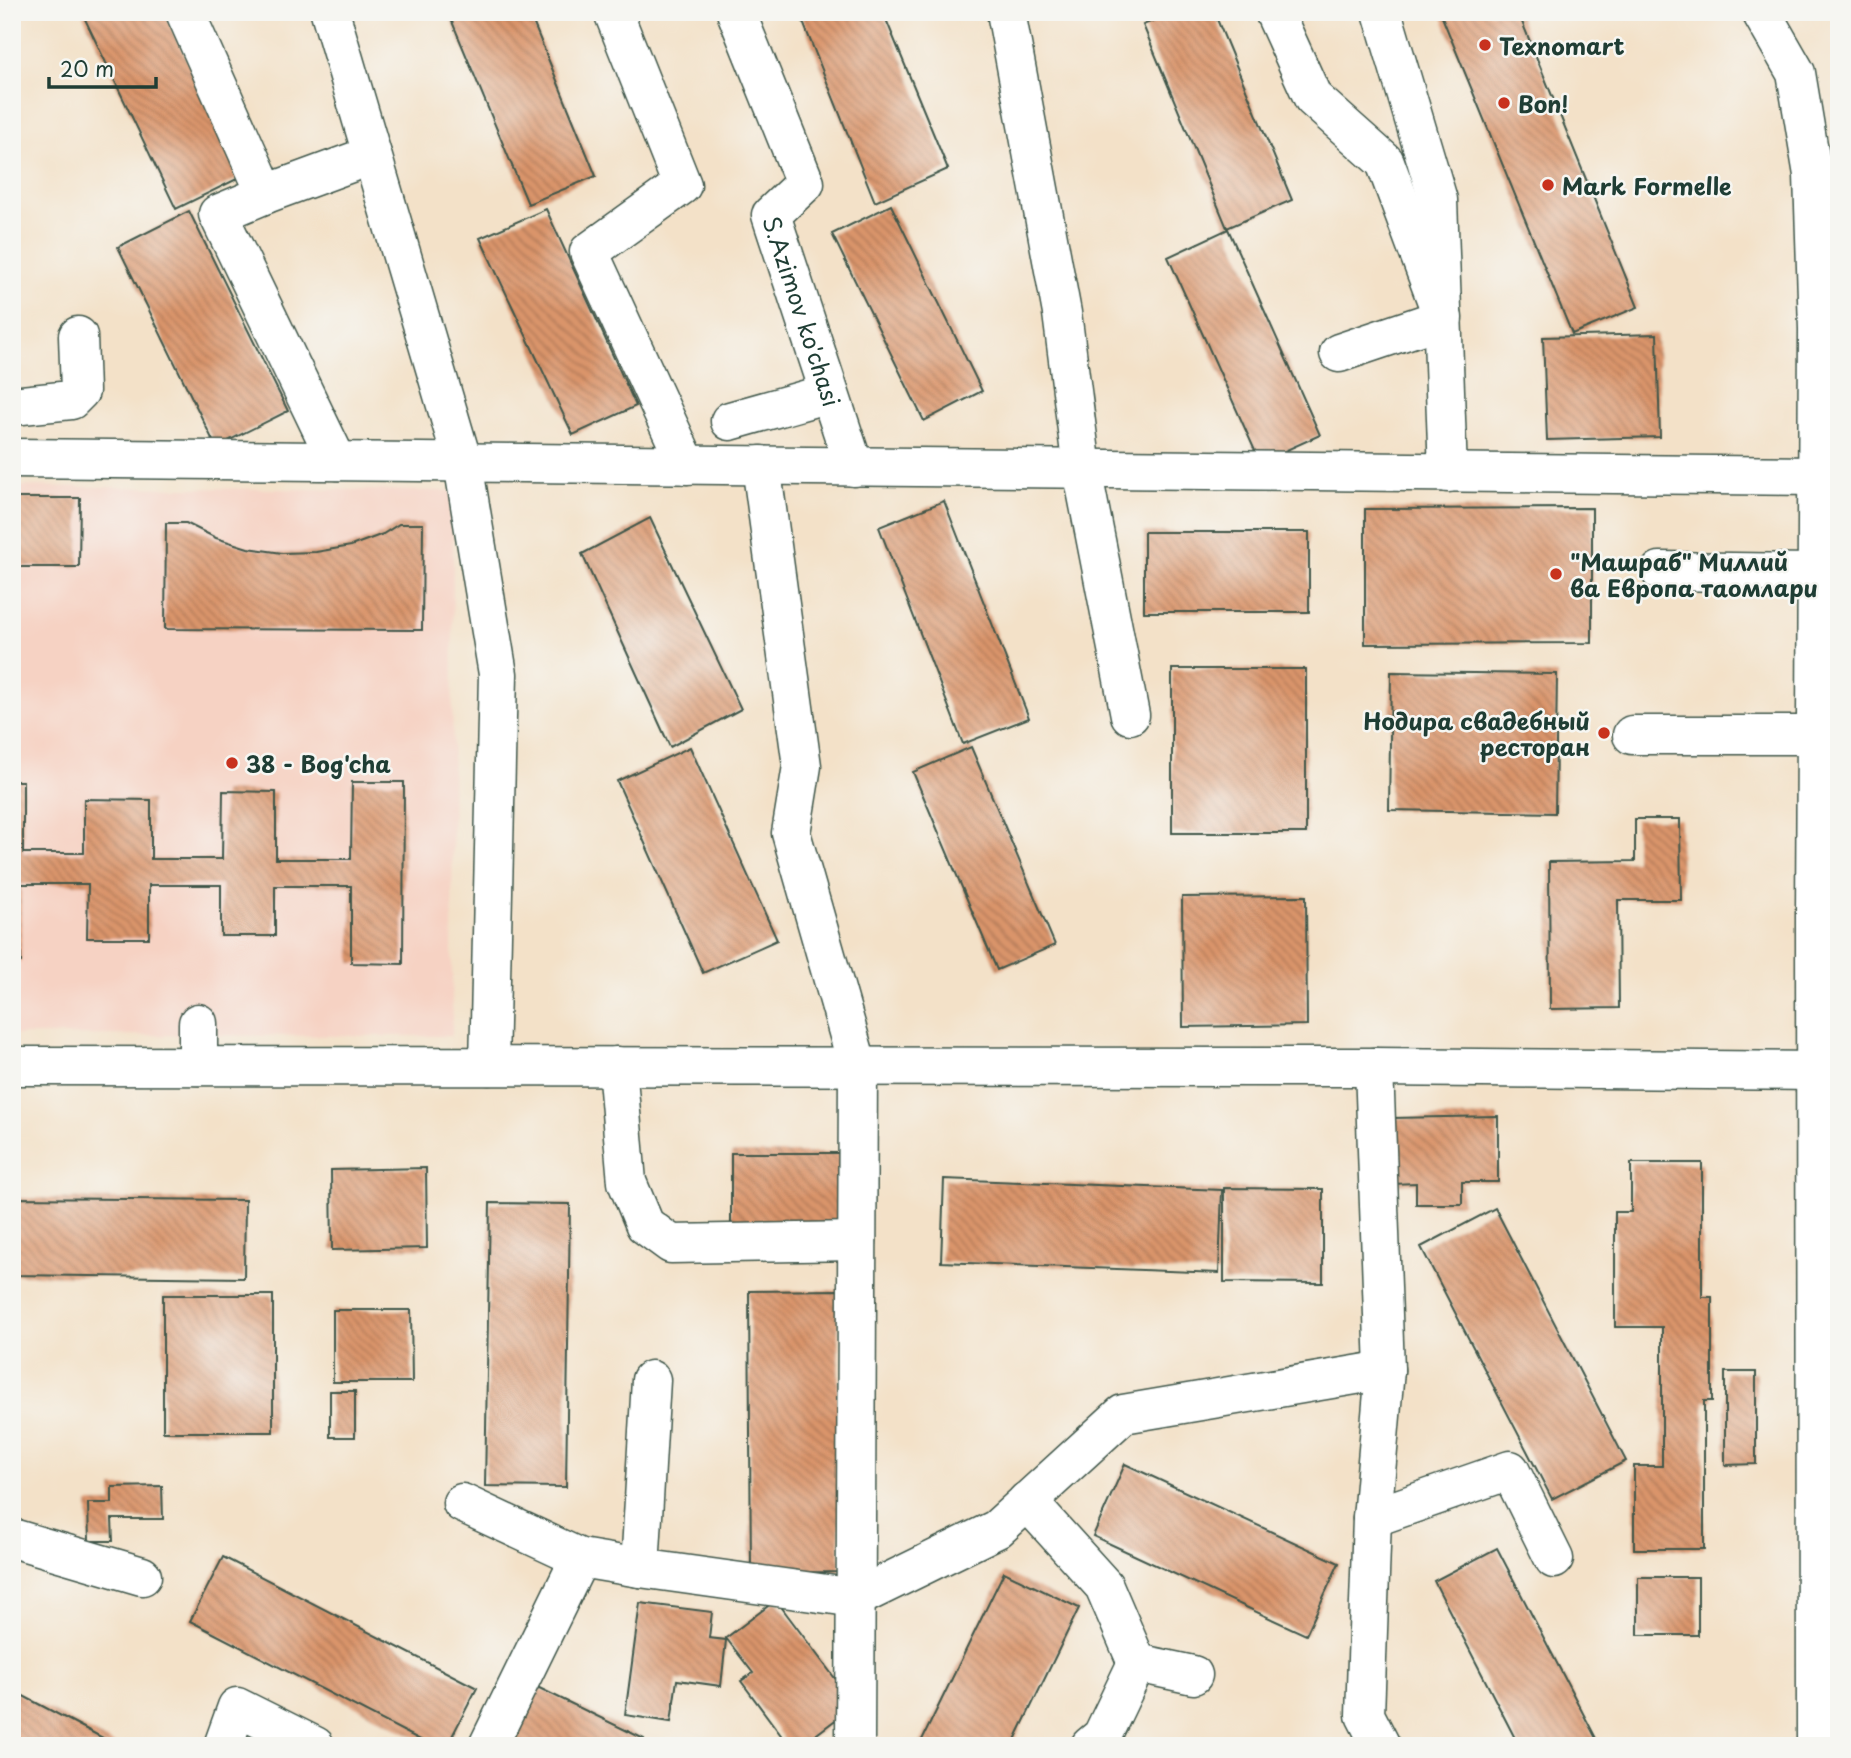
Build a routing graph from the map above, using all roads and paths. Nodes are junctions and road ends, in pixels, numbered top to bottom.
1 (185, 12) edge
2 (330, 12) edge
3 (613, 12) edge
4 (736, 12) edge
5 (1006, 12) edge
6 (1275, 12) edge
7 (1382, 12) edge
8 (1760, 12) edge
9 (372, 155) junction
10 (266, 194) junction
11 (1443, 318) junction
12 (78, 336) dead end
13 (1339, 353) dead end
14 (829, 393) junction
15 (12, 406) edge
16 (730, 421) dead end
17 (12, 458) edge
18 (337, 461) junction
19 (463, 463) junction
20 (688, 465) junction
21 (761, 466) junction
22 (854, 467) junction
23 (1082, 469) junction
24 (1448, 473) junction
25 (1816, 476) junction
26 (1660, 571) dead end
27 (1816, 573) junction
28 (1130, 715) dead end
29 (1632, 735) dead end
30 (1816, 735) junction
31 (198, 1023) dead end
32 (12, 1066) edge
33 (198, 1066) junction
34 (489, 1066) junction
35 (617, 1066) junction
36 (858, 1067) junction
37 (1374, 1067) junction
38 (1815, 1071) junction
39 (857, 1241) junction
40 (1385, 1370) junction
41 (651, 1380) dead end
42 (1027, 1502) junction
43 (462, 1503) dead end
44 (1372, 1518) junction
45 (12, 1538) edge
46 (580, 1558) junction
47 (1554, 1559) dead end
48 (640, 1569) junction
49 (142, 1576) dead end
50 (856, 1598) junction
51 (1137, 1663) junction
52 (1193, 1675) dead end
53 (1105, 1743) edge
54 (223, 1746) edge
55 (315, 1746) edge
56 (488, 1746) edge
57 (855, 1746) edge
58 (1381, 1746) edge
59 (1816, 1746) edge

1 - 10 street
2 - 9 street
3 - 20 street
4 - 14 street, S.Azimov ko'chasi
5 - 23 street
6 - 11 street
7 - 11 street
8 - 25 street
9 - 10 street
9 - 19 street
10 - 18 street
11 - 13 street
11 - 24 street
12 - 15 street
14 - 16 street
14 - 22 street, S.Azimov ko'chasi
17 - 18 street
18 - 19 street
19 - 20 street
19 - 34 street
20 - 21 street
21 - 22 street
21 - 36 street
22 - 23 street
23 - 24 street
23 - 28 street
24 - 25 street
25 - 27 street
26 - 27 street
27 - 30 street
29 - 30 street
30 - 38 street
31 - 33 street
32 - 33 street
33 - 34 street
34 - 35 street
35 - 36 street
35 - 39 street
36 - 37 street
36 - 39 street
37 - 38 street
37 - 40 street
38 - 59 street
39 - 50 street
40 - 42 street
40 - 44 street
41 - 48 street
42 - 50 street
42 - 51 street
43 - 46 street
44 - 47 street
44 - 58 street
45 - 49 street
46 - 48 street
46 - 56 street
48 - 50 street
50 - 57 street
51 - 52 street
51 - 53 street
54 - 55 street

